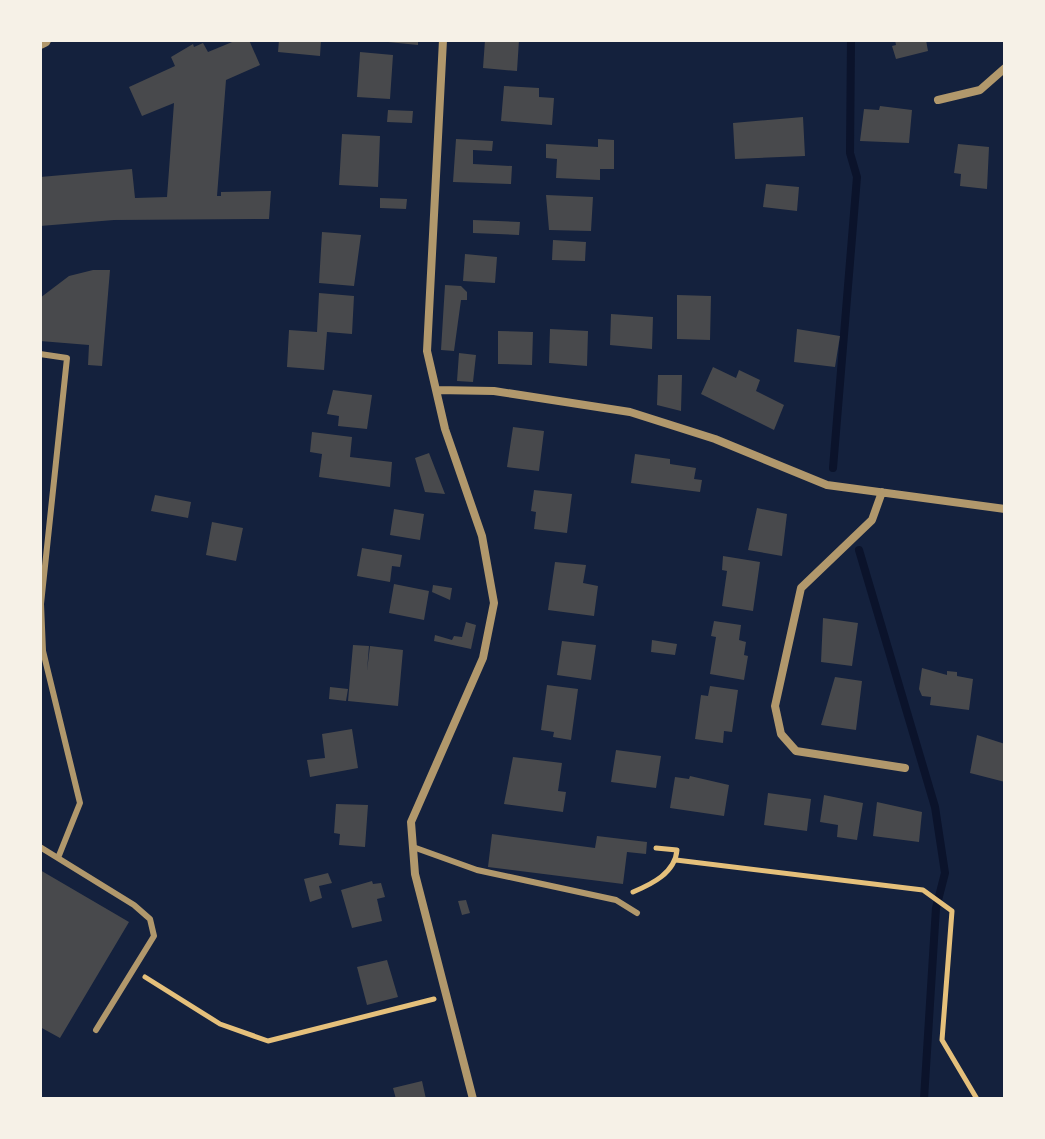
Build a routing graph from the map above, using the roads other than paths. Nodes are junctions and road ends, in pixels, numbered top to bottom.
1 (443, 40) edge
2 (1005, 68) edge
3 (938, 100) dead end
4 (40, 354) edge
5 (436, 390) junction
6 (882, 492) junction
7 (1005, 509) edge
8 (905, 768) dead end
9 (40, 847) edge
10 (413, 847) junction
11 (58, 858) junction
12 (637, 913) dead end
13 (96, 1030) dead end
14 (473, 1099) edge

1 - 5 street
2 - 3 street
4 - 11 lane
5 - 6 street
5 - 10 street
6 - 7 street
6 - 8 street
9 - 11 lane
10 - 12 lane
10 - 14 street
11 - 13 lane

